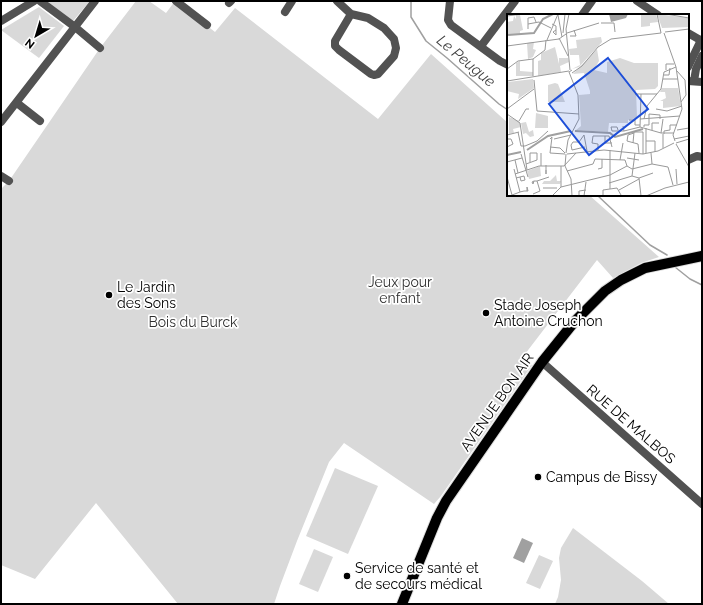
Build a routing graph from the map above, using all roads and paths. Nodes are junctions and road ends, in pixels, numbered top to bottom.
1 (34, 1) edge
2 (40, 1) edge
3 (95, 1) edge
4 (176, 1) edge
5 (292, 1) edge
6 (337, 1) edge
7 (450, 1) edge
8 (515, 1) edge
9 (592, 1) edge
10 (637, 1) edge
11 (285, 12) dead end
12 (351, 14) junction
13 (583, 14) edge
14 (656, 14) edge
15 (1, 21) edge
16 (207, 25) dead end
17 (75, 27) junction
18 (689, 34) edge
19 (701, 40) edge
20 (481, 46) junction
21 (100, 48) dead end
22 (702, 56) edge
23 (507, 64) edge
24 (689, 65) edge
25 (695, 81) edge
26 (17, 103) junction
27 (40, 121) dead end
28 (1, 122) edge
29 (702, 157) edge
30 (689, 160) edge
31 (1, 176) edge
32 (9, 181) dead end
33 (702, 256) edge
34 (542, 362) junction
35 (702, 504) edge
36 (402, 604) edge

1 - 15 street
2 - 17 street
3 - 17 street
4 - 16 street
5 - 11 street
6 - 12 street
7 - 20 street
8 - 20 street
9 - 13 street
10 - 14 street
12 - 12 street
17 - 21 street
17 - 26 street
18 - 19 street
19 - 24 street
20 - 23 street
22 - 25 street
26 - 27 street
26 - 28 street
29 - 30 street
31 - 32 street
33 - 34 main road, AVENUE BON AIR
34 - 35 street, RUE DE MALBOS
34 - 36 main road, AVENUE BON AIR

